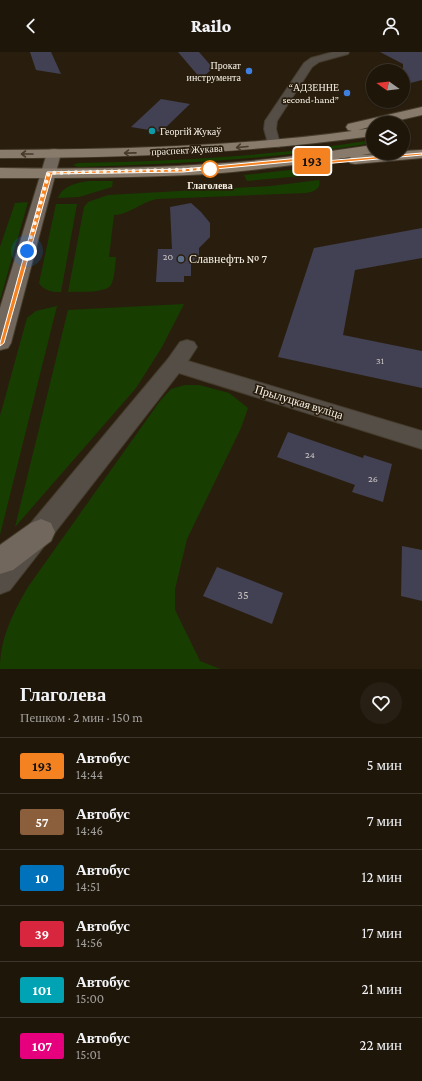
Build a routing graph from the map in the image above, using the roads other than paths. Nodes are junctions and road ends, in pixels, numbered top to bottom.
1 (344, 52) edge
2 (422, 111) edge
3 (422, 124) edge
4 (410, 126) edge
5 (366, 133) edge
6 (422, 140) edge
7 (410, 143) edge
8 (277, 144) junction
9 (366, 150) edge
10 (0, 154) edge
11 (54, 154) junction
12 (422, 154) edge
13 (300, 160) junction
14 (0, 173) edge
15 (49, 173) junction
16 (0, 343) edge
17 (422, 440) edge
18 (41, 532) junction
19 (0, 560) edge
20 (0, 581) edge

1 - 8 street
2 - 8 main road
3 - 4 main road
5 - 8 main road, праспект Жукава
6 - 7 main road
8 -> 11 main road, праспект Жукава
9 - 13 main road, праспект Жукава
11 -> 10 main road, праспект Жукава
11 - 15 street
12 - 13 main road
13 - 15 main road, праспект Жукава
14 - 15 main road, праспект Жукава
15 - 16 street
17 - 18 street, Прылуцкая вуліца
18 - 19 street
18 - 20 street

